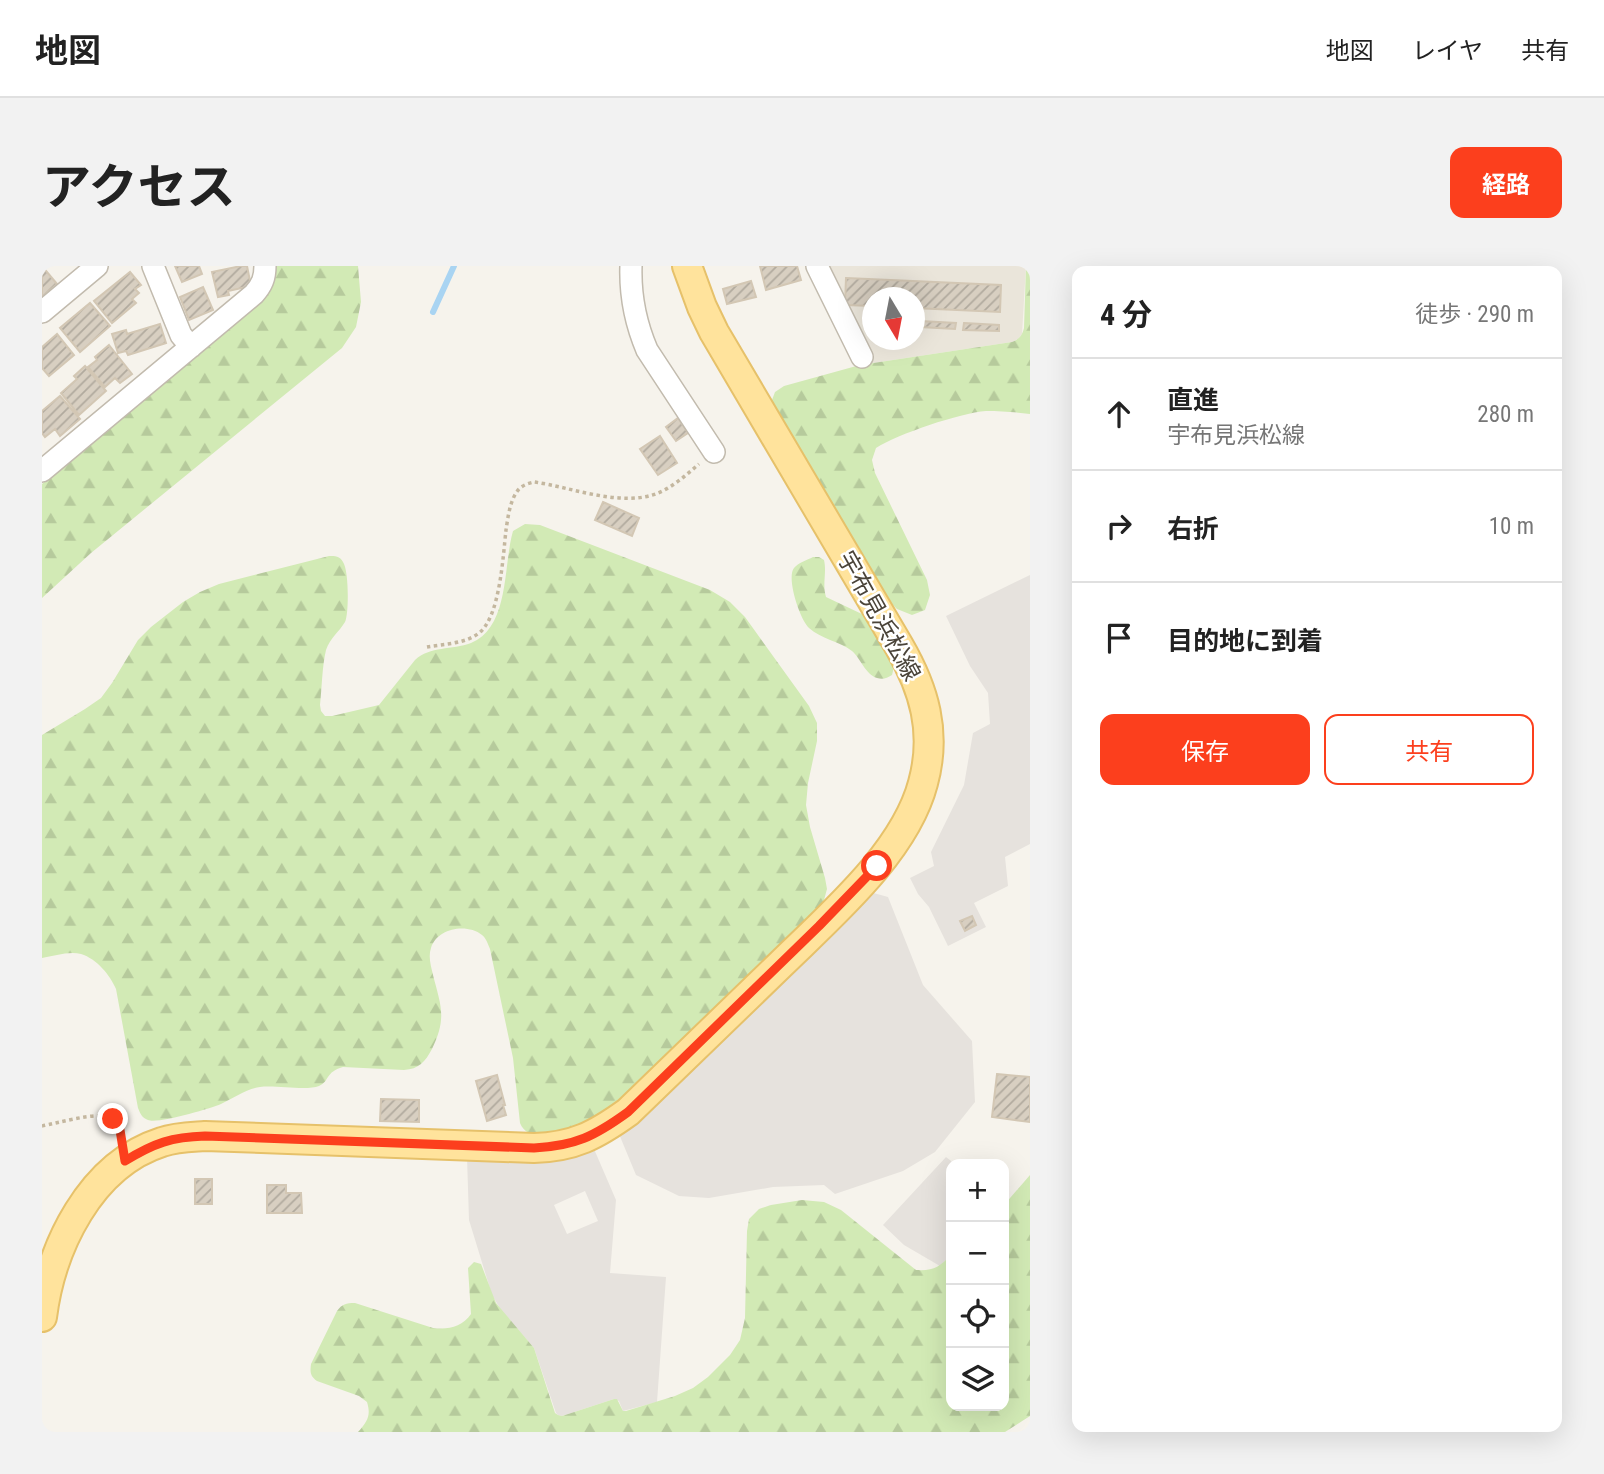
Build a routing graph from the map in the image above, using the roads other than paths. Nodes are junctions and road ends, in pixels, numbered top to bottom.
1 (97, 266) edge
2 (153, 266) edge
3 (265, 266) edge
4 (631, 266) edge
5 (687, 266) edge
6 (817, 266) edge
7 (42, 312) edge
8 (191, 347) junction
9 (862, 356) dead end
10 (714, 452) road end
11 (42, 471) edge
12 (42, 1317) edge

1 - 7 street
2 - 8 street
3 - 8 street
4 - 10 street
5 - 12 main road, 宇布見浜松線
6 - 9 street
8 - 11 street

